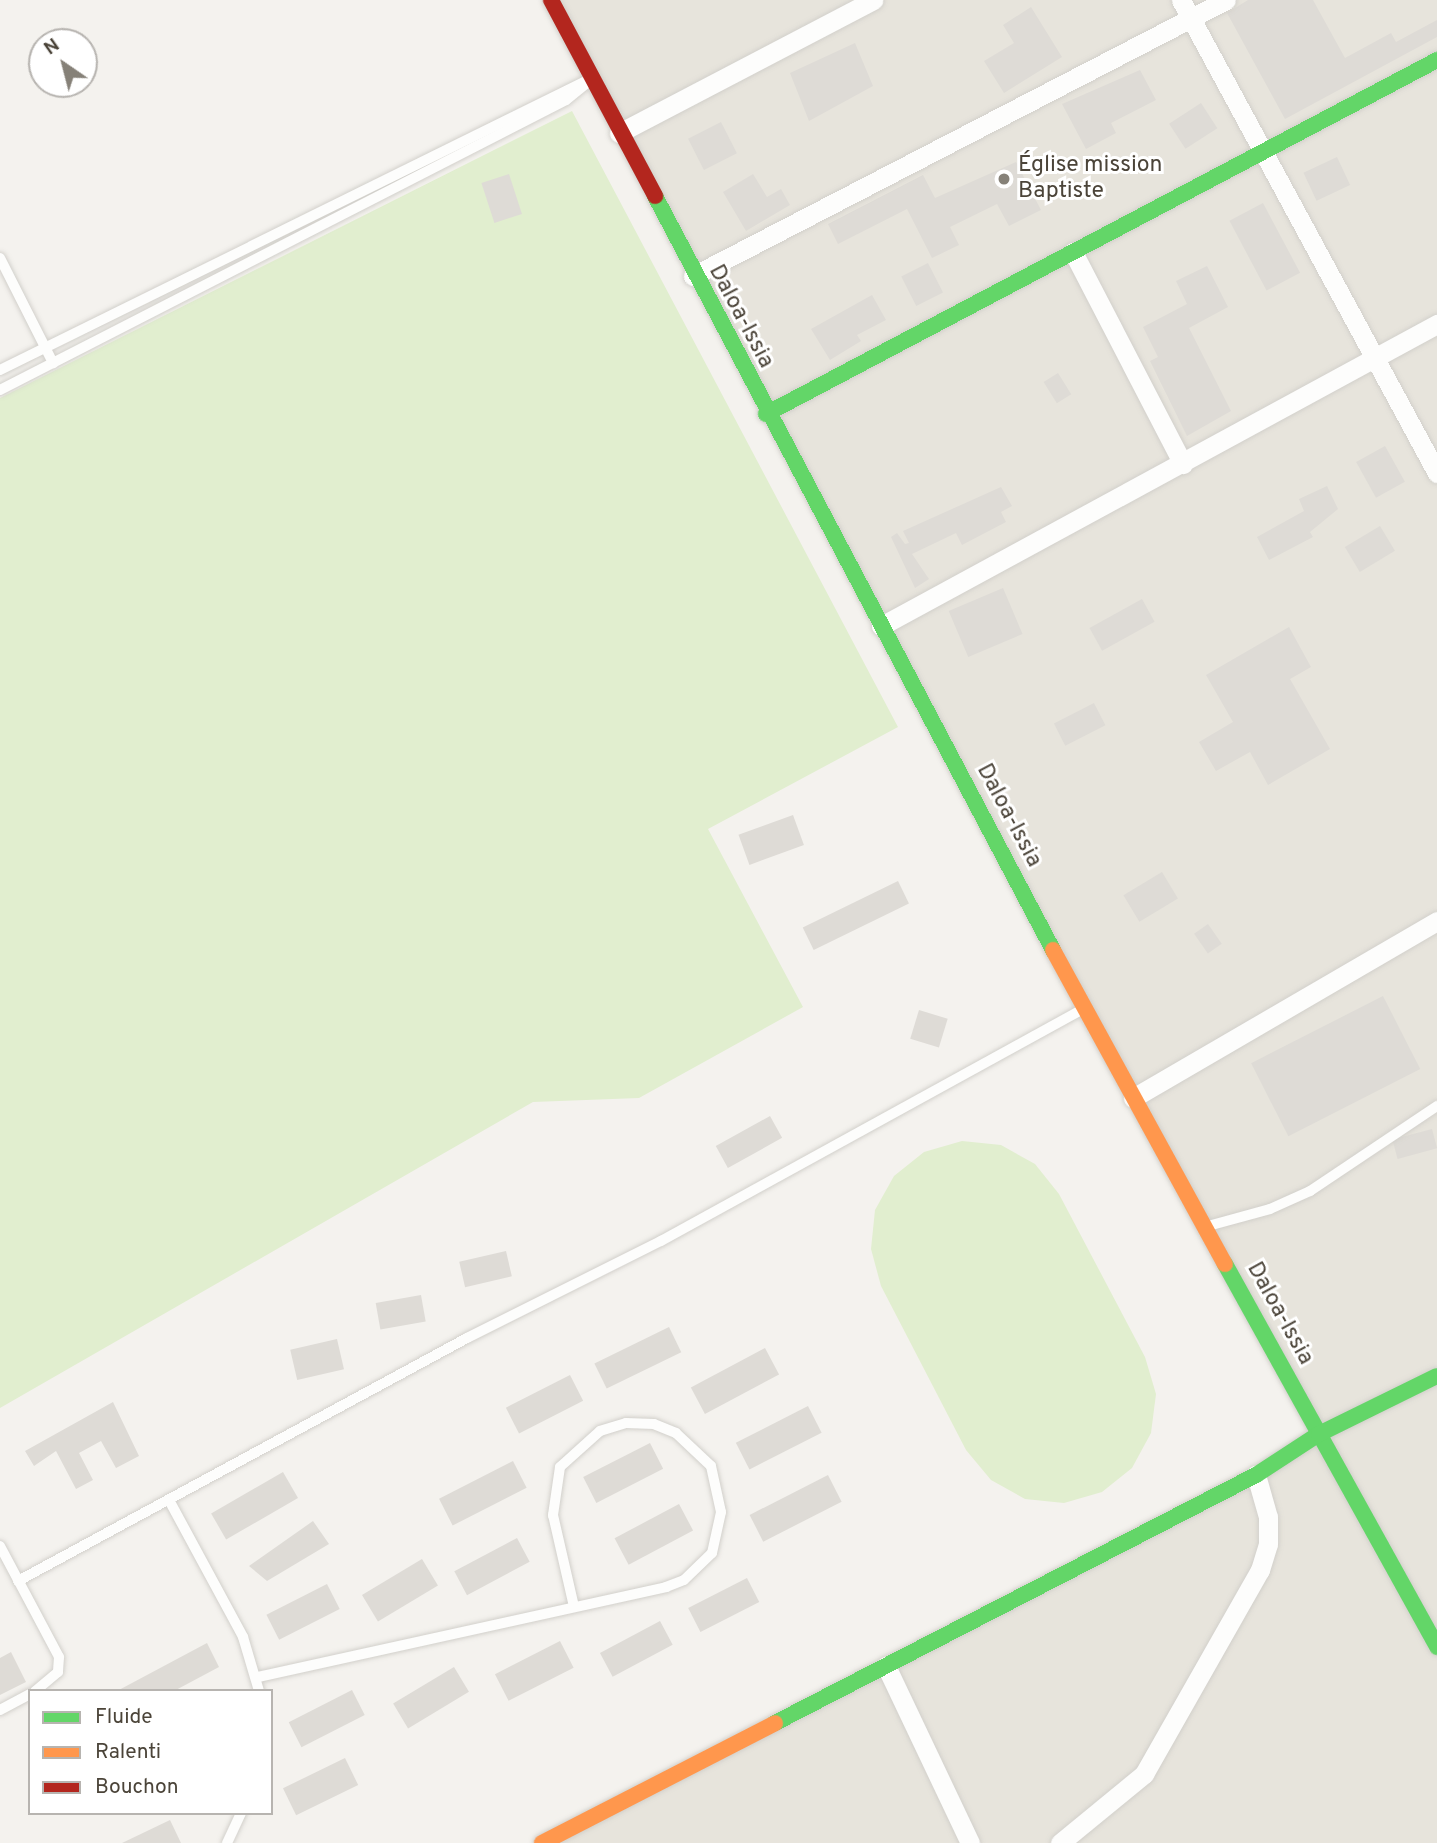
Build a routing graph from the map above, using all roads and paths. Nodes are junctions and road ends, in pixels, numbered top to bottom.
1 (552, 0) edge
2 (873, 0) edge
3 (1181, 0) edge
4 (1226, 0) edge
5 (1191, 19) junction
6 (1437, 60) edge
7 (591, 80) junction
8 (619, 133) junction
9 (1263, 152) junction
10 (1073, 252) junction
11 (0, 258) edge
12 (693, 276) junction
13 (1437, 324) edge
14 (45, 347) junction
15 (1374, 357) junction
16 (53, 363) junction
17 (0, 370) edge
18 (0, 390) edge
19 (766, 414) junction
20 (1183, 464) junction
21 (1437, 472) edge
22 (881, 626) junction
23 (1437, 921) edge
24 (1084, 1009) junction
25 (1133, 1098) junction
26 (1437, 1106) edge
27 (1205, 1227) junction
28 (1437, 1376) edge
29 (1319, 1434) junction
30 (1256, 1475) junction
31 (169, 1500) junction
32 (0, 1546) edge
33 (18, 1581) junction
34 (574, 1607) junction
35 (1437, 1647) edge
36 (886, 1666) junction
37 (258, 1677) junction
38 (37, 1689) edge
39 (259, 1689) edge
40 (28, 1695) edge
41 (0, 1710) edge
42 (241, 1815) edge
43 (227, 1843) edge
44 (542, 1843) edge
45 (970, 1843) edge
46 (1060, 1843) edge

1 - 7 main road, Daloa-Issia
2 - 8 street
3 - 5 street
4 - 5 street
5 - 9 street
5 - 12 street
6 - 9 main road
7 - 8 main road, Daloa-Issia
7 - 14 lane
7 - 16 lane
8 - 12 main road, Daloa-Issia
9 - 10 main road
9 - 15 street
10 - 19 main road
10 - 20 street
11 - 14 lane
12 - 19 main road, Daloa-Issia
13 - 15 street
14 - 16 lane
14 - 17 lane
15 - 20 street
15 - 21 street
16 - 18 lane
19 - 22 main road, Daloa-Issia
20 - 22 street
22 - 24 main road, Daloa-Issia
23 - 25 street
24 - 25 main road, Daloa-Issia
24 - 31 lane
25 - 27 main road, Daloa-Issia
26 - 27 lane
27 - 29 main road, Daloa-Issia
28 - 29 main road
29 - 30 main road
29 - 35 main road, Daloa-Issia
30 - 36 main road
30 - 46 street
31 - 33 lane
31 - 37 lane
32 - 33 lane
33 - 38 lane
34 - 34 lane
34 - 37 lane
36 - 44 main road
36 - 45 street
37 - 39 lane
40 - 41 lane
42 - 43 lane

